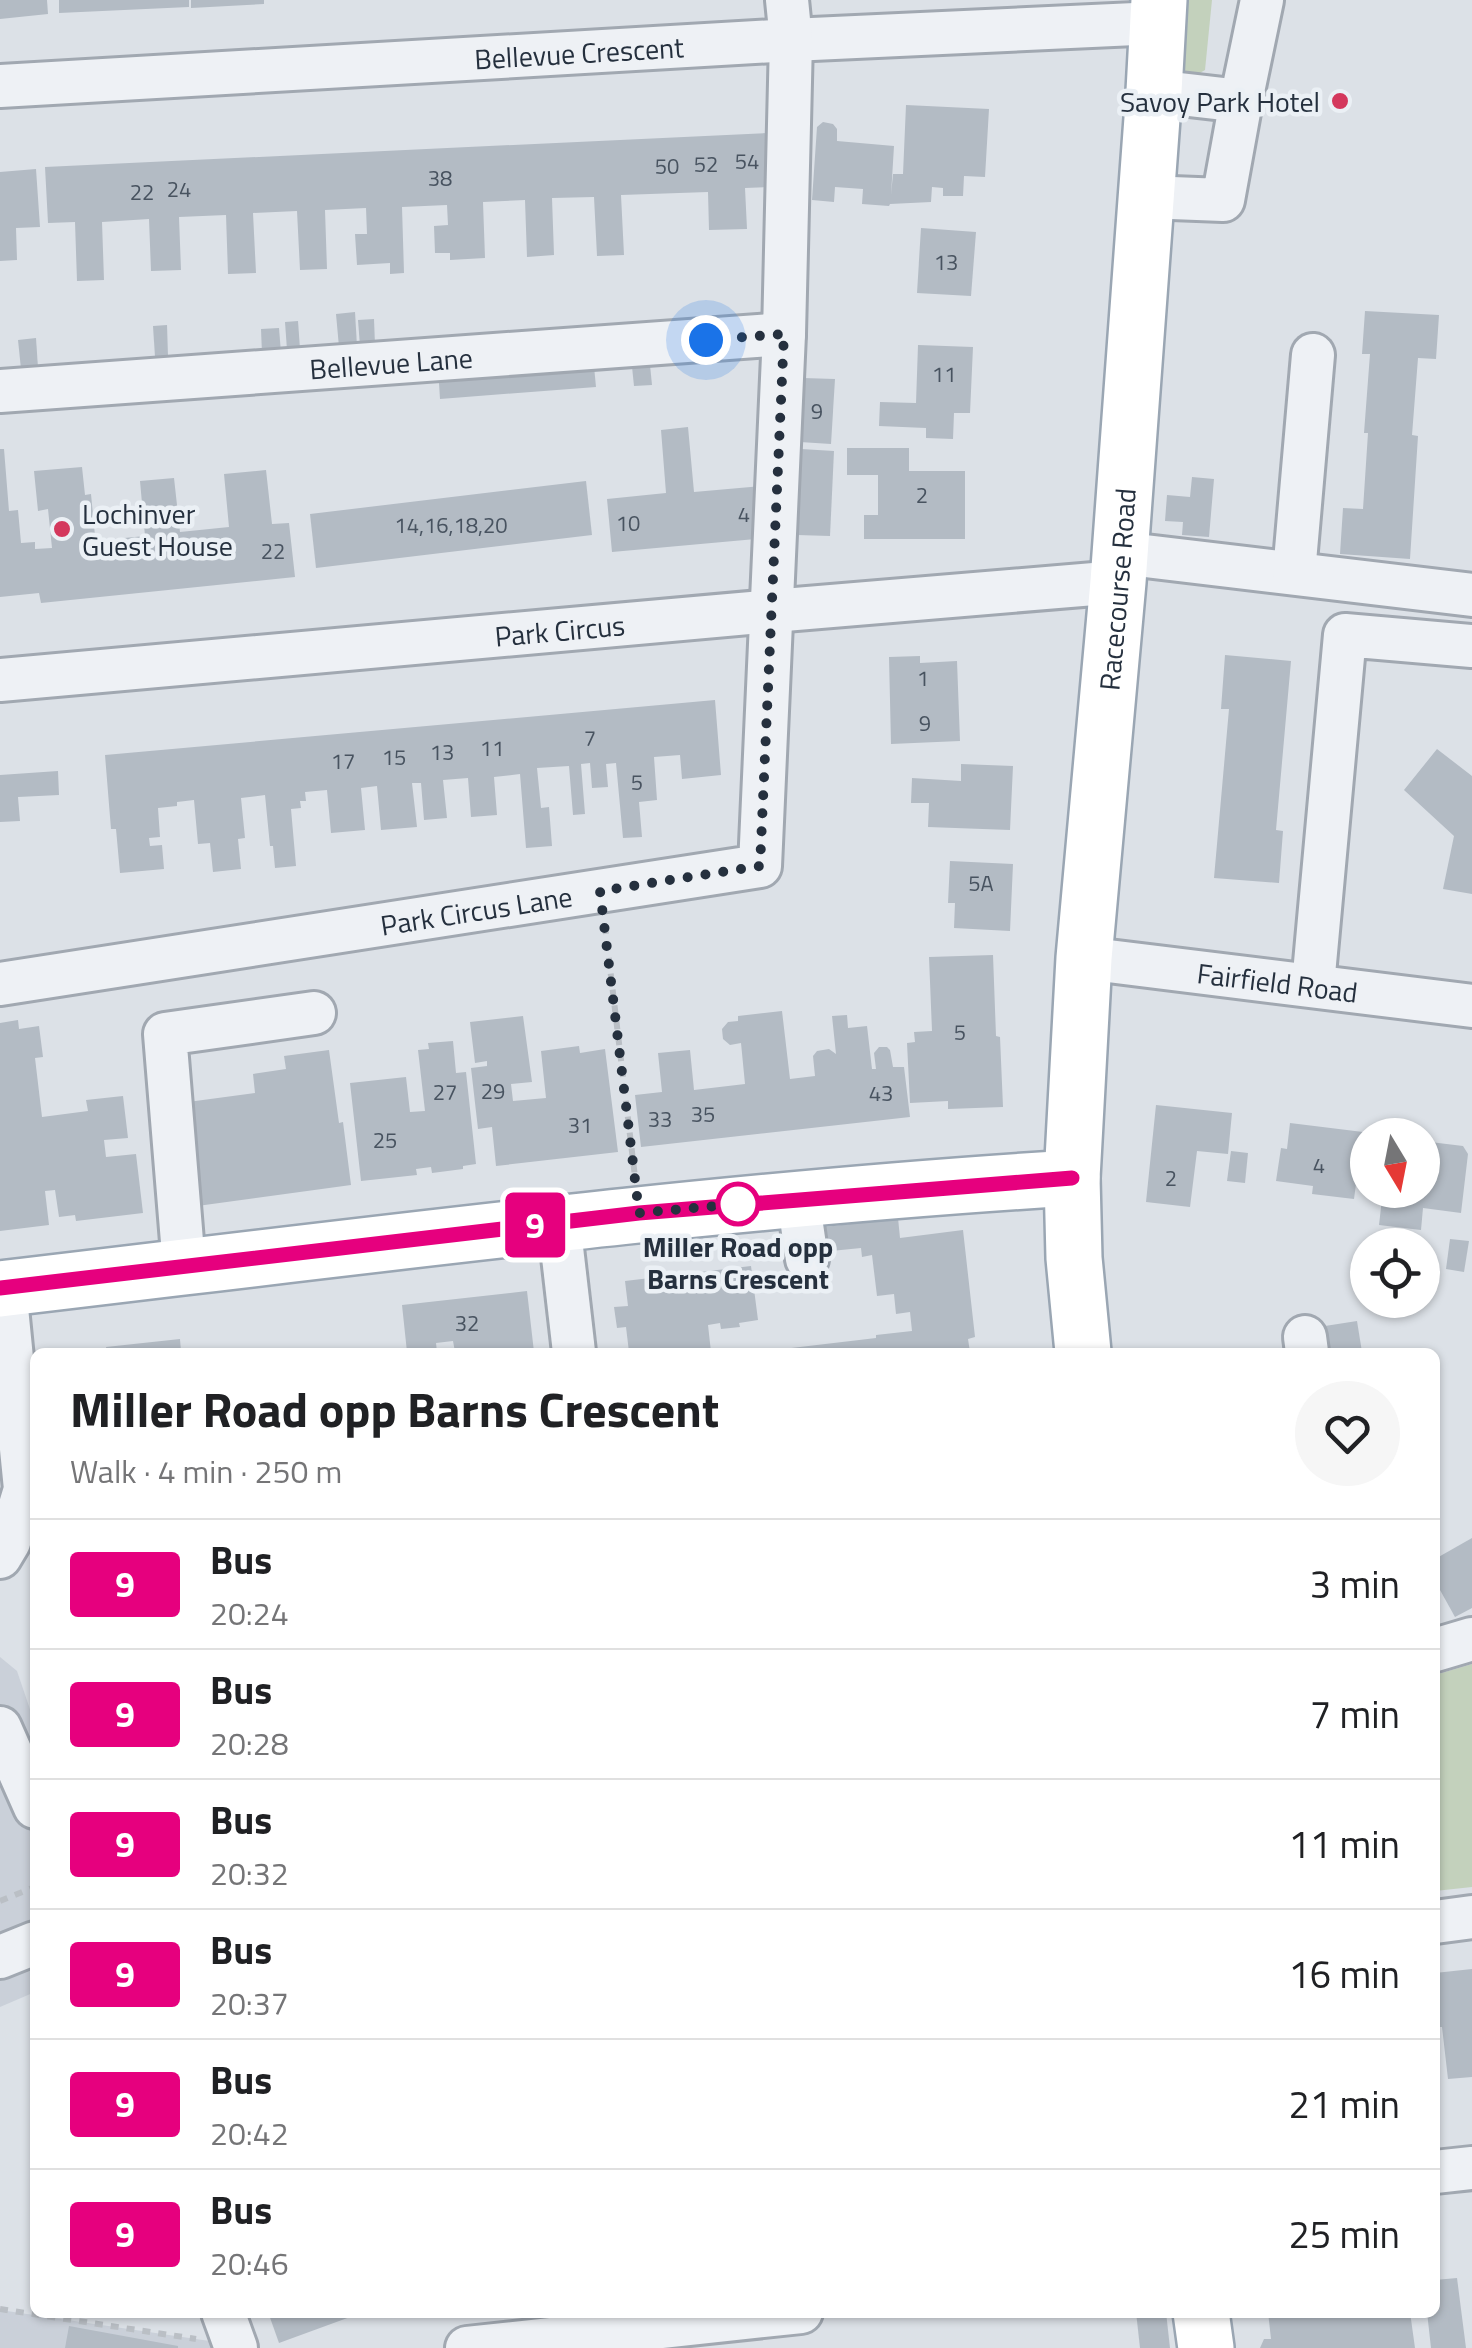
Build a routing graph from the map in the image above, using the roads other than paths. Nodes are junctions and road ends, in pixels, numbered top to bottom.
1 (1262, 0) edge
2 (1158, 12) edge
3 (789, 20) edge
4 (0, 86) edge
5 (1154, 91) junction
6 (1241, 102) junction
7 (1146, 198) junction
8 (784, 334) junction
9 (1312, 354) dead end
10 (0, 391) edge
11 (1119, 568) junction
12 (1294, 573) junction
13 (1472, 595) edge
14 (772, 611) junction
15 (1472, 646) edge
16 (0, 680) edge
17 (1084, 958) junction
18 (0, 984) edge
19 (1313, 985) junction
20 (1472, 1006) edge
21 (314, 1013) dead end
22 (1072, 1178) junction
23 (798, 1198) junction
24 (559, 1222) junction
25 (807, 1260) dead end
26 (184, 1266) junction
27 (2, 1288) edge
28 (574, 1348) edge
29 (1083, 1348) edge
30 (0, 1557) edge
31 (1472, 1639) edge
32 (1440, 1649) edge
33 (0, 1728) edge
34 (30, 1790) edge
35 (1472, 1917) edge
36 (1440, 1921) edge
37 (30, 1945) edge
38 (0, 1957) edge
39 (1472, 2168) edge
40 (1440, 2171) edge
41 (745, 2318) edge
42 (1202, 2318) edge
43 (466, 2348) edge
44 (1206, 2348) edge

1 - 6 street
2 - 3 street, Bellevue Crescent
2 - 5 main road, Racecourse Road
3 - 4 street, Bellevue Crescent
3 - 8 street
5 - 6 street
5 - 7 main road, Racecourse Road
6 - 7 street
7 - 11 main road, Racecourse Road
8 - 10 street, Bellevue Lane
8 - 14 street
9 - 12 street
11 - 12 street, Park Circus
11 - 14 street, Park Circus
11 - 17 main road, Racecourse Road
12 - 13 street, Park Circus
14 - 16 street, Park Circus
14 - 18 street, Park Circus Lane
15 - 19 street
17 - 19 street, Fairfield Road
17 - 22 main road, Racecourse Road
19 - 20 street, Fairfield Road
21 - 26 street
22 - 23 main road
22 - 29 main road, Racecourse Road
23 - 24 main road
23 - 25 street
24 - 26 main road
24 - 28 street
26 - 27 main road
27 - 30 street
31 - 32 street
33 - 34 street
35 - 36 street
37 - 38 street
39 - 40 street
41 - 43 street
42 - 44 main road

